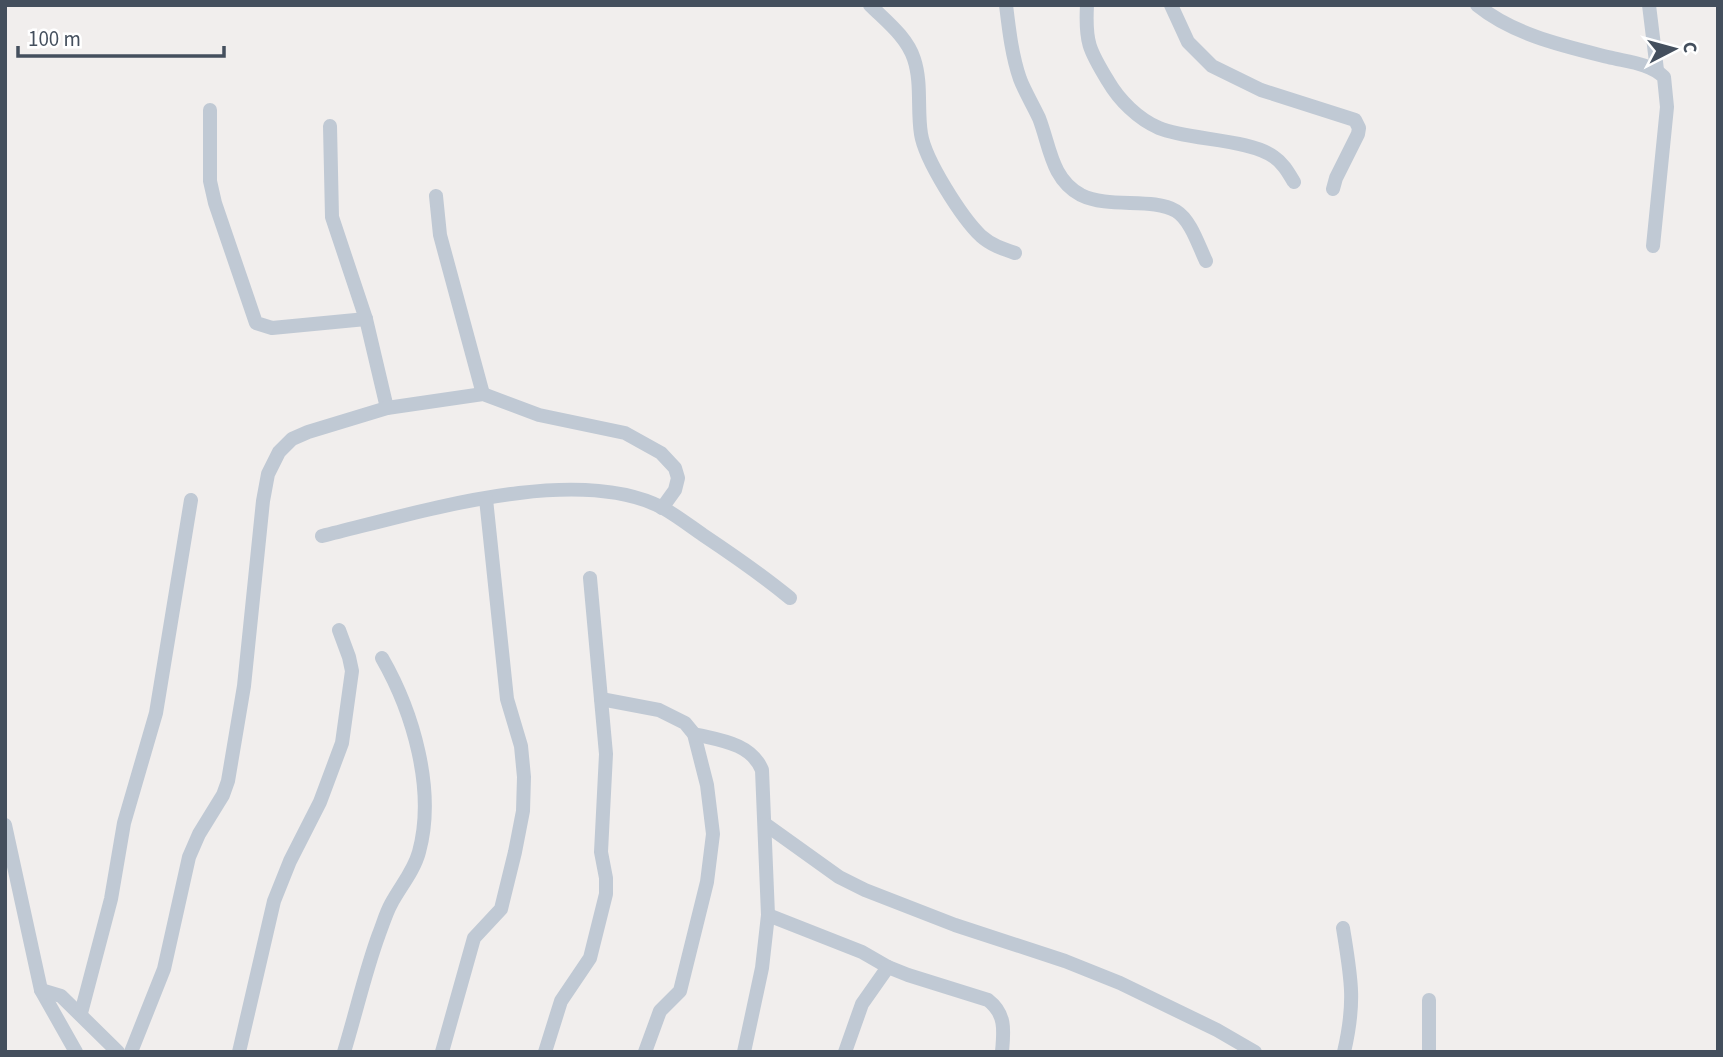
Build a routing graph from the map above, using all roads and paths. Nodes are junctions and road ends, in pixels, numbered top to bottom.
1 (870, 5) edge
2 (1006, 5) edge
3 (1087, 5) edge
4 (1171, 5) edge
5 (1477, 5) edge
6 (1649, 5) edge
7 (1657, 70) junction
8 (210, 110) dead end
9 (330, 126) dead end
10 (1293, 182) dead end
11 (1333, 189) dead end
12 (436, 196) dead end
13 (1653, 246) dead end
14 (1015, 253) dead end
15 (1206, 261) dead end
16 (366, 319) junction
17 (483, 394) junction
18 (387, 408) junction
19 (486, 499) junction
20 (191, 500) dead end
21 (662, 508) junction
22 (322, 537) dead end
23 (590, 578) dead end
24 (790, 598) dead end
25 (339, 630) dead end
26 (382, 657) dead end
27 (600, 699) junction
28 (694, 734) junction
29 (765, 824) junction
30 (5, 825) edge
31 (768, 915) junction
32 (1343, 928) dead end
33 (888, 967) junction
34 (41, 990) junction
35 (1429, 1000) dead end
36 (80, 1013) junction
37 (76, 1052) edge
38 (118, 1052) edge
39 (131, 1052) edge
40 (239, 1052) edge
41 (344, 1052) edge
42 (442, 1052) edge
43 (545, 1052) edge
44 (645, 1052) edge
45 (744, 1052) edge
46 (845, 1052) edge
47 (1002, 1052) edge
48 (1255, 1052) edge
49 (1344, 1052) edge
50 (1429, 1052) edge

1 - 14 street
2 - 15 street
3 - 10 street
4 - 11 street
5 - 7 street
6 - 7 street
7 - 13 street
8 - 16 street
9 - 16 street
12 - 17 street
16 - 18 street
17 - 18 street
17 - 21 street
18 - 39 street
19 - 21 street
19 - 22 street
19 - 42 street
20 - 36 street
21 - 24 street
23 - 27 street
25 - 40 street
26 - 41 street
27 - 28 street
27 - 43 street
28 - 29 street
28 - 44 street
29 - 31 street
29 - 48 street
30 - 34 street
31 - 33 street
31 - 45 street
32 - 49 street
33 - 46 street
33 - 47 street
34 - 36 street
34 - 37 street
35 - 50 street
36 - 38 street

